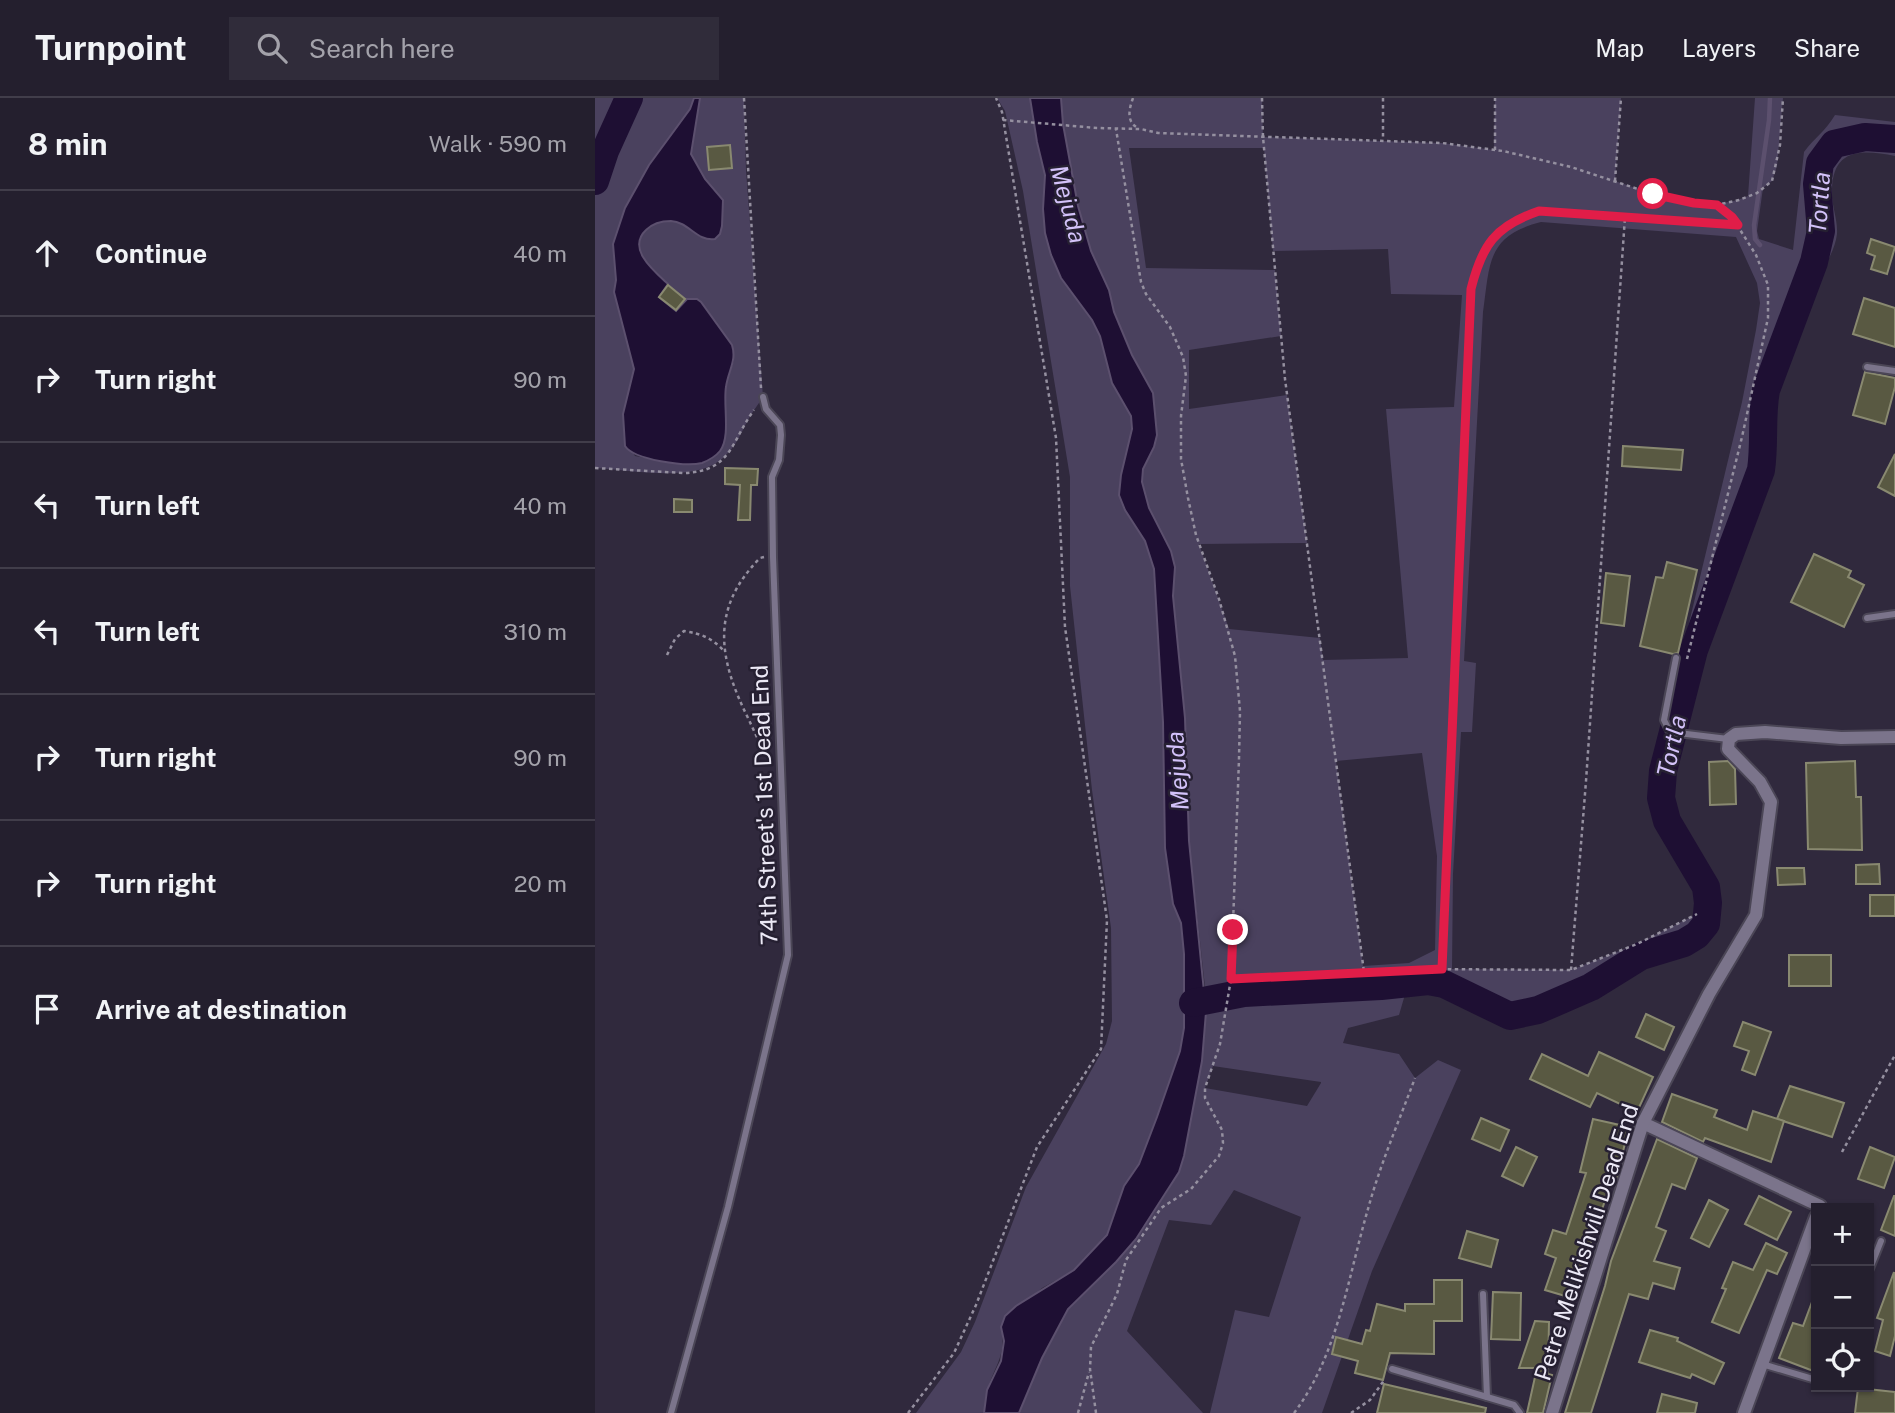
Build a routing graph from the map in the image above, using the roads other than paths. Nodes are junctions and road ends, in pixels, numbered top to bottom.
1 (1867, 367) dead end
2 (1895, 371) edge
3 (763, 397) road end
4 (1895, 614) edge
5 (1867, 618) dead end
6 (1676, 658) dead end
7 (1895, 737) edge
8 (1729, 744) junction
9 (1643, 1123) junction
10 (1811, 1207) edge
11 (1811, 1232) edge
12 (1881, 1241) dead end
13 (1871, 1266) edge
14 (1483, 1294) dead end
15 (1762, 1364) junction
16 (1392, 1370) road end
17 (1811, 1379) edge
18 (1487, 1397) junction
19 (671, 1413) edge
20 (1520, 1413) edge
21 (1552, 1413) edge
22 (1744, 1413) edge

1 - 2 lane
3 - 19 lane, 74th Street's 1st Dead End
4 - 5 lane
6 - 8 lane
7 - 8 street
8 - 9 street, Petre Melikishvili Dead End
9 - 10 street
9 - 21 street, Petre Melikishvili Dead End
11 - 15 street
12 - 13 lane
14 - 18 lane
15 - 17 lane
15 - 22 street
16 - 18 lane
18 - 20 lane

